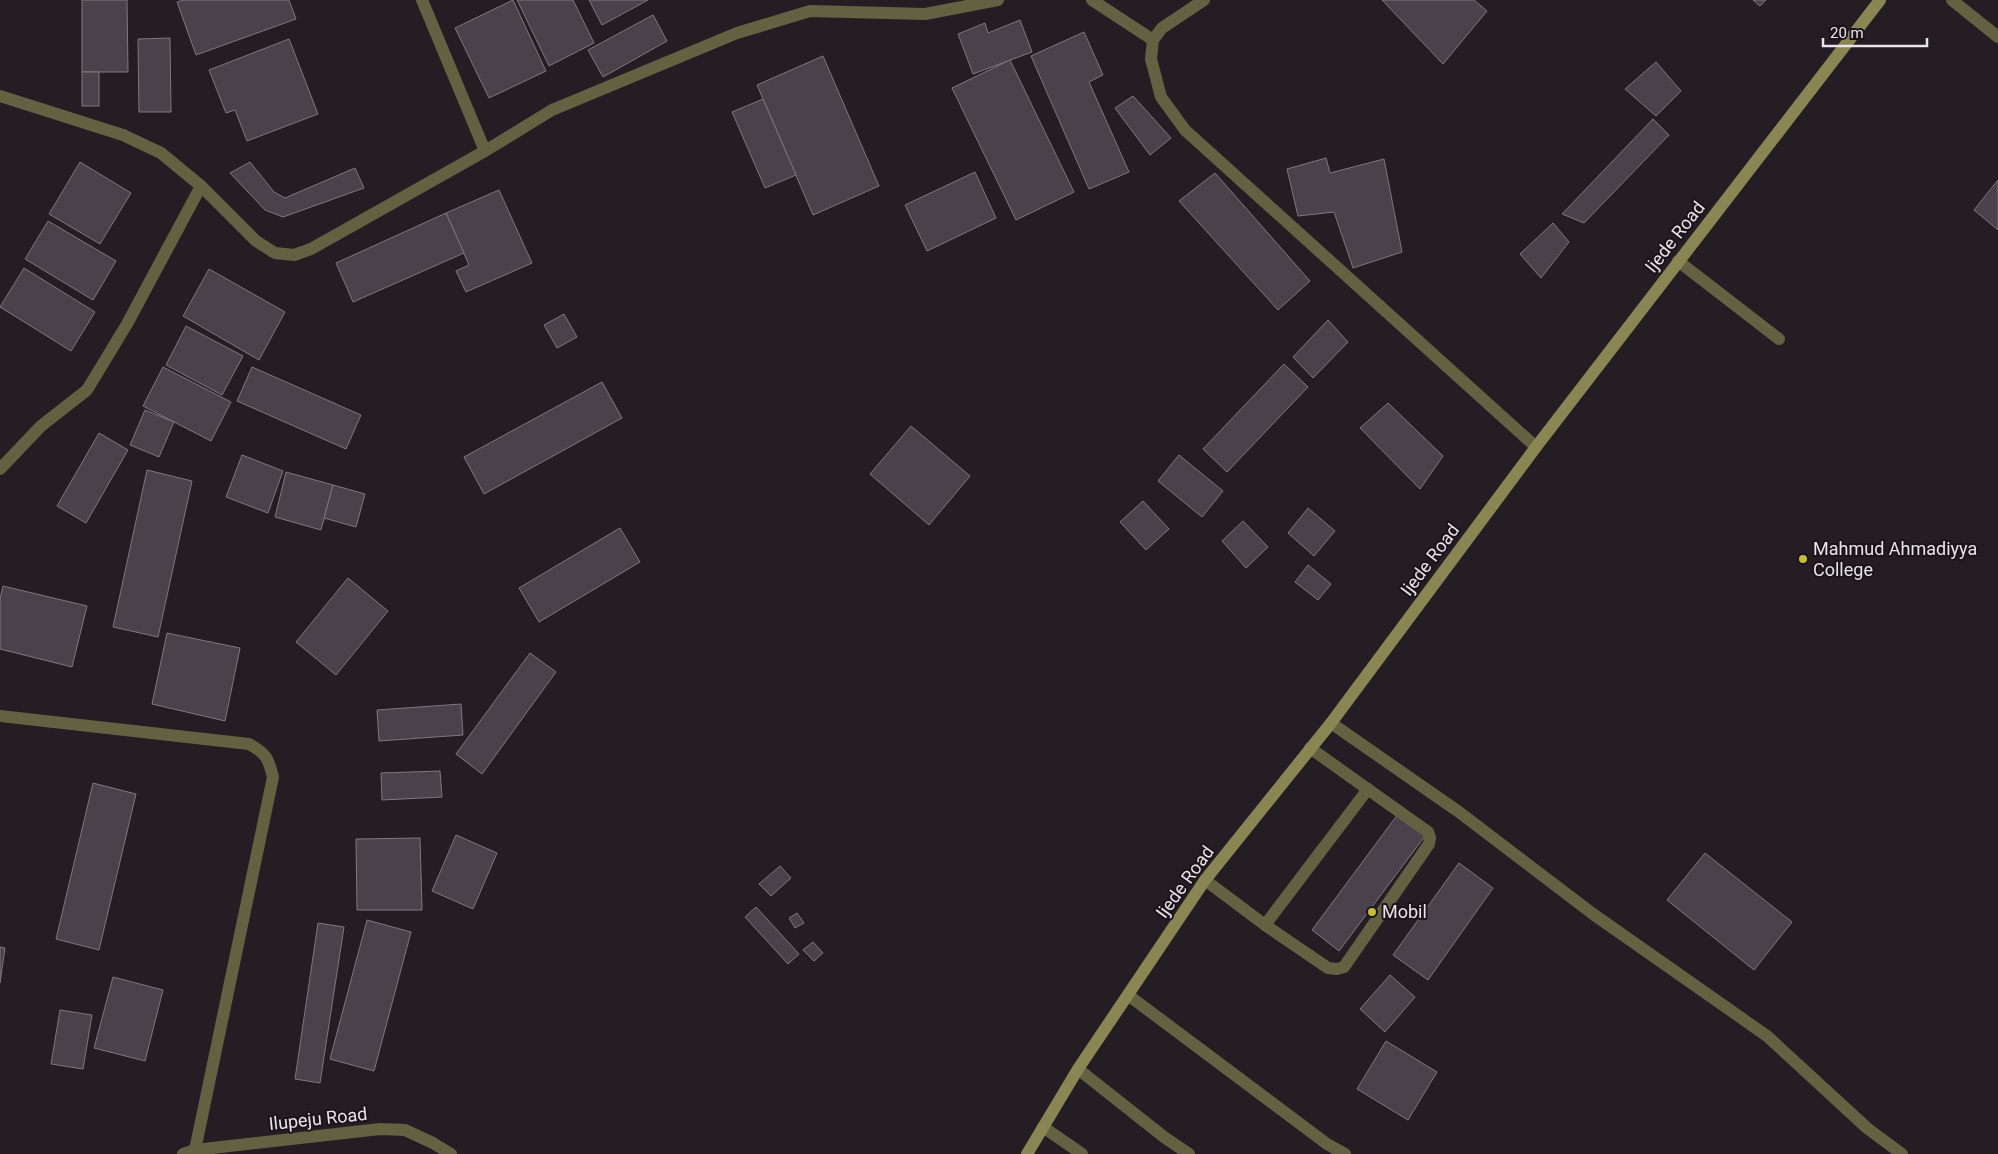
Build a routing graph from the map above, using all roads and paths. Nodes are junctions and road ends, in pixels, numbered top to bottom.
1 (422, 0) edge
2 (998, 0) edge
3 (1092, 0) edge
4 (1204, 0) edge
5 (1880, 0) edge
6 (1952, 0) edge
7 (1998, 37) edge
8 (1153, 40) junction
9 (0, 96) edge
10 (485, 151) junction
11 (201, 186) junction
12 (1678, 261) junction
13 (1779, 340) dead end
14 (1536, 447) junction
15 (0, 469) edge
16 (0, 716) edge
17 (1331, 723) junction
18 (1310, 748) junction
19 (1368, 789) junction
20 (1205, 880) junction
21 (1264, 925) junction
22 (1128, 995) junction
23 (1078, 1069) junction
24 (1043, 1127) junction
25 (189, 1152) edge
26 (452, 1154) edge
27 (1027, 1154) edge
28 (1082, 1154) edge
29 (1189, 1154) edge
30 (1345, 1154) edge
31 (1902, 1154) edge

1 - 10 street
2 - 10 street
3 - 8 street
4 - 8 street
5 - 12 main road, Ijede Road
6 - 7 street
8 - 14 street
9 - 11 street
10 - 11 street
11 - 15 street
12 - 13 street
12 - 14 main road, Ijede Road
14 - 17 main road, Ijede Road
16 - 25 street
17 - 18 main road, Ijede Road
17 - 31 street
18 - 19 street
18 - 20 main road, Ijede Road
19 - 21 street
19 - 21 street
20 - 21 street
20 - 22 main road, Ijede Road
22 - 23 main road, Ijede Road
22 - 30 street
23 - 24 main road, Ijede Road
23 - 29 street
24 - 27 main road, Ijede Road
24 - 28 street
25 - 26 street, Ilupeju Road

